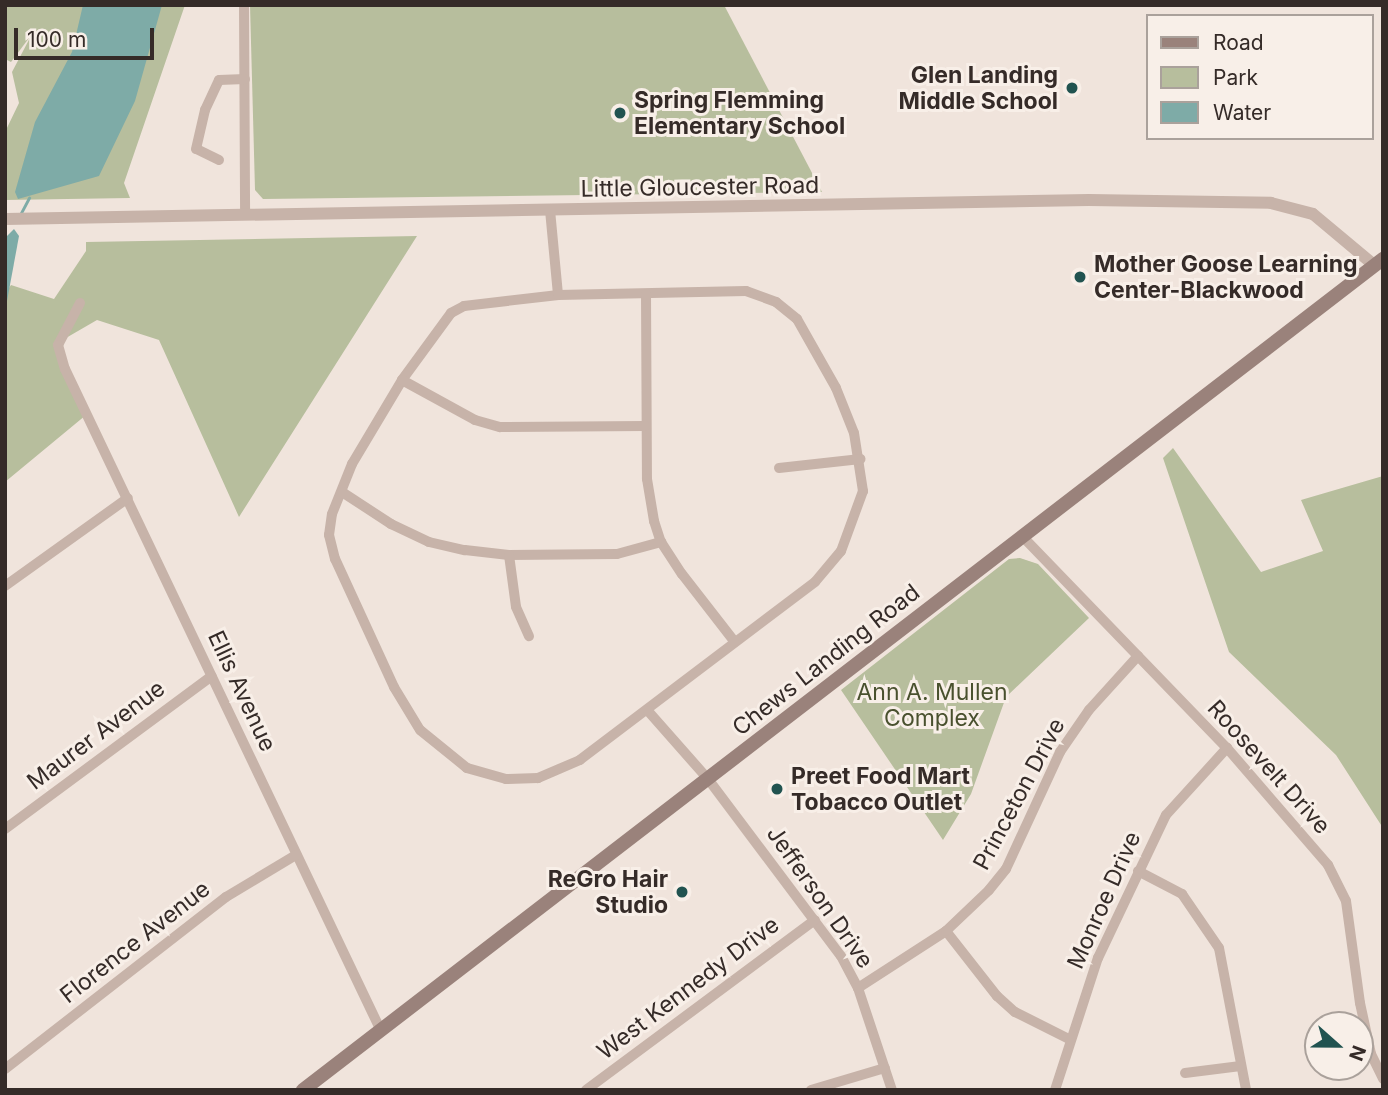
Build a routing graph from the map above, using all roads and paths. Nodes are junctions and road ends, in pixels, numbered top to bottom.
1 (244, 5) edge
2 (245, 79) junction
3 (219, 160) dead end
4 (550, 210) junction
5 (245, 214) junction
6 (5, 219) edge
7 (1378, 262) edge
8 (646, 294) junction
9 (558, 295) junction
10 (80, 303) dead end
11 (402, 380) junction
12 (645, 426) junction
13 (861, 459) junction
14 (779, 468) dead end
15 (342, 492) junction
16 (128, 498) junction
17 (1023, 537) junction
18 (661, 542) junction
19 (509, 555) junction
20 (5, 586) edge
21 (530, 636) dead end
22 (734, 641) junction
23 (1138, 656) junction
24 (212, 676) junction
25 (648, 711) junction
26 (1227, 748) junction
27 (708, 779) junction
28 (5, 829) edge
29 (296, 855) junction
30 (1138, 871) junction
31 (814, 920) junction
32 (946, 931) junction
33 (858, 988) junction
34 (381, 1031) junction
35 (1069, 1039) junction
36 (1241, 1066) junction
37 (886, 1068) junction
38 (5, 1069) edge
39 (1185, 1073) dead end
40 (1383, 1079) edge
41 (303, 1090) edge
42 (586, 1090) edge
43 (811, 1090) edge
44 (891, 1090) edge
45 (1055, 1090) edge
46 (1246, 1090) edge

1 - 2 street
2 - 3 street
2 - 5 street
4 - 5 street, Little Gloucester Road
4 - 7 street, Little Gloucester Road
4 - 9 street
5 - 6 street, Little Gloucester Road
7 - 17 main road, Chews Landing Road
8 - 9 street
8 - 12 street
8 - 13 street
9 - 11 street
10 - 16 street, Ellis Avenue
11 - 12 street
11 - 15 street
12 - 18 street
13 - 14 street
13 - 22 street
15 - 19 street
15 - 25 street
16 - 20 street
16 - 24 street, Ellis Avenue
17 - 23 street, Roosevelt Drive
17 - 27 main road, Chews Landing Road
18 - 19 street
18 - 22 street
19 - 21 street
22 - 25 street
23 - 26 street, Roosevelt Drive
23 - 32 street, Princeton Drive
24 - 28 street, Maurer Avenue
24 - 29 street, Ellis Avenue
25 - 27 street, Jefferson Drive
26 - 30 street, Monroe Drive
26 - 40 street, Roosevelt Drive
27 - 31 street, Jefferson Drive
27 - 34 main road, Chews Landing Road
29 - 34 street, Ellis Avenue
29 - 38 street, Florence Avenue
30 - 35 street, Monroe Drive
30 - 36 street
31 - 33 street, Jefferson Drive
31 - 42 street, West Kennedy Drive
32 - 33 street, Princeton Drive
32 - 35 street
33 - 37 street, Jefferson Drive
34 - 41 main road, Chews Landing Road
35 - 45 street, Monroe Drive
36 - 39 street
36 - 46 street
37 - 43 street
37 - 44 street, Jefferson Drive

